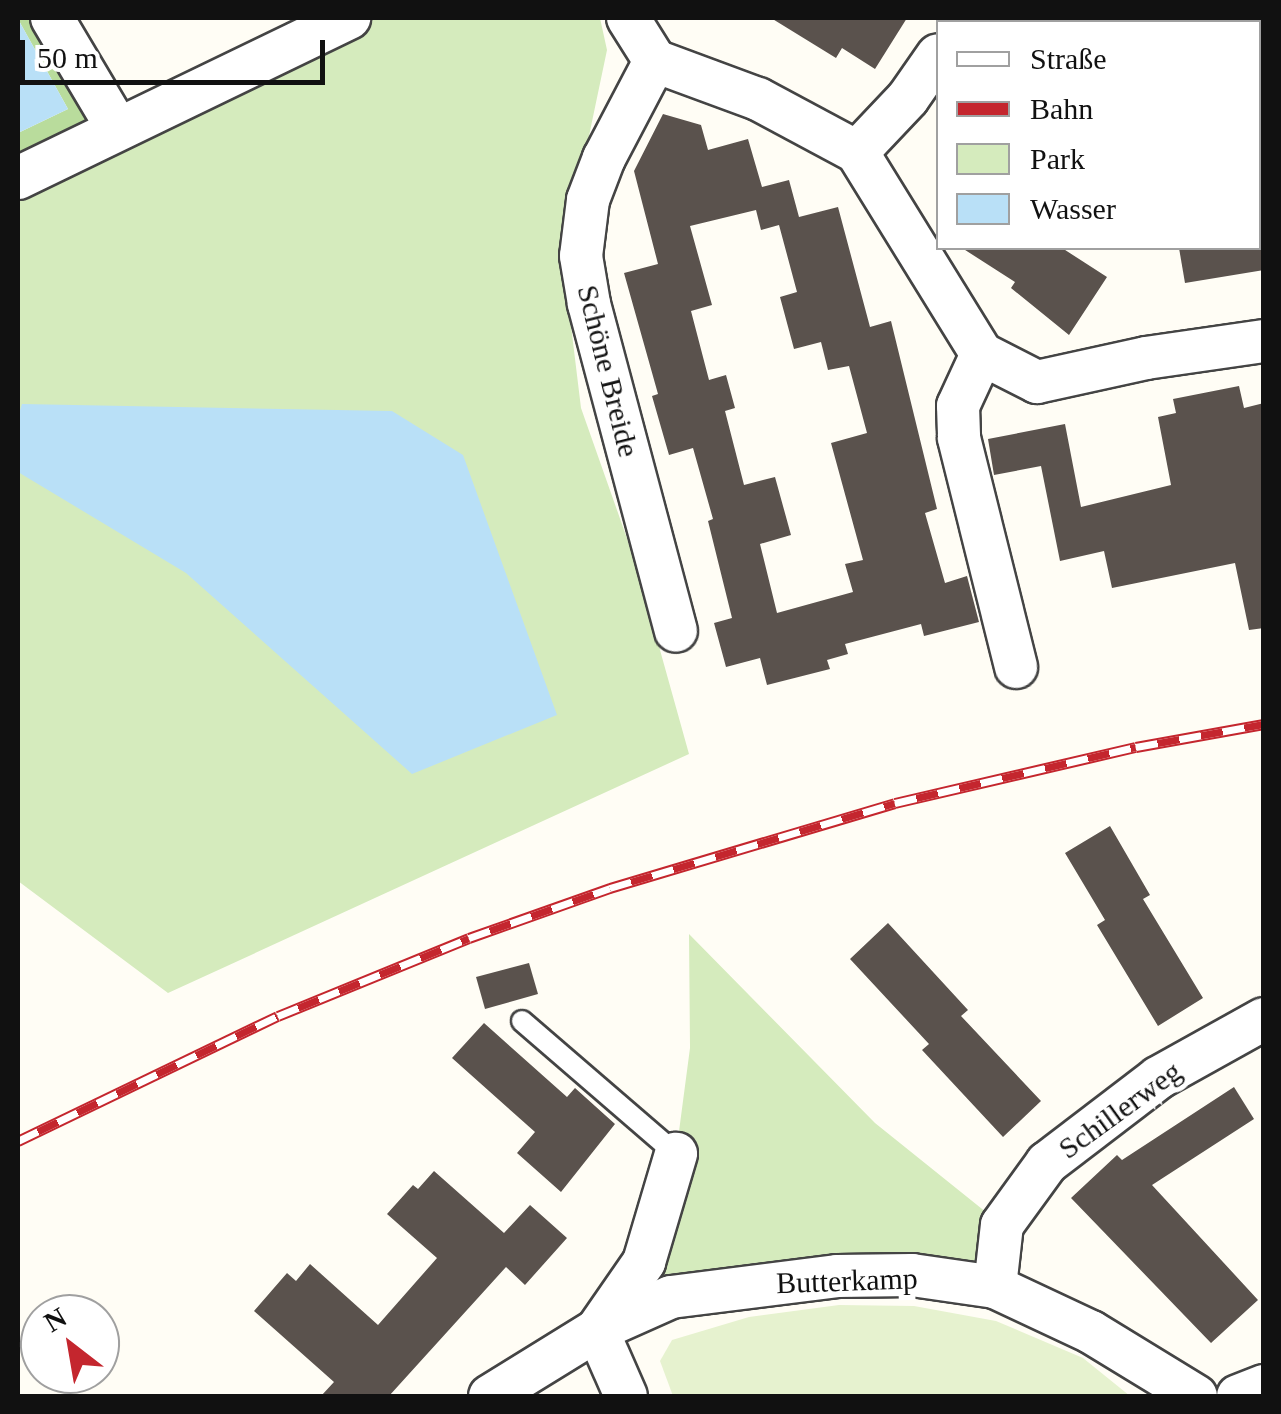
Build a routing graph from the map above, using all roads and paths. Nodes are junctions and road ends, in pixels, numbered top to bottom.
1 (52, 18) edge
2 (349, 18) edge
3 (628, 18) edge
4 (936, 57) edge
5 (655, 61) junction
6 (118, 129) junction
7 (857, 152) junction
8 (18, 178) edge
9 (1264, 342) edge
10 (982, 354) junction
11 (676, 631) dead end
12 (1016, 668) dead end
13 (1264, 1019) edge
14 (522, 1021) dead end
15 (676, 1154) joint
16 (995, 1287) junction
17 (597, 1330) junction
18 (1264, 1386) edge
19 (490, 1396) edge
20 (626, 1396) edge
21 (1196, 1396) edge
22 (1238, 1396) edge

1 - 6 street
2 - 6 street
3 - 5 street
4 - 7 street
5 - 7 street
5 - 11 street, Schöne Breide
6 - 8 street
7 - 10 street
9 - 10 street
10 - 12 street
13 - 16 street, Schillerweg
14 - 15 lane
15 - 17 street, Butterkamp
16 - 17 street, Butterkamp
16 - 21 street, Butterkamp
17 - 19 street, Butterkamp
17 - 20 street
18 - 22 street

